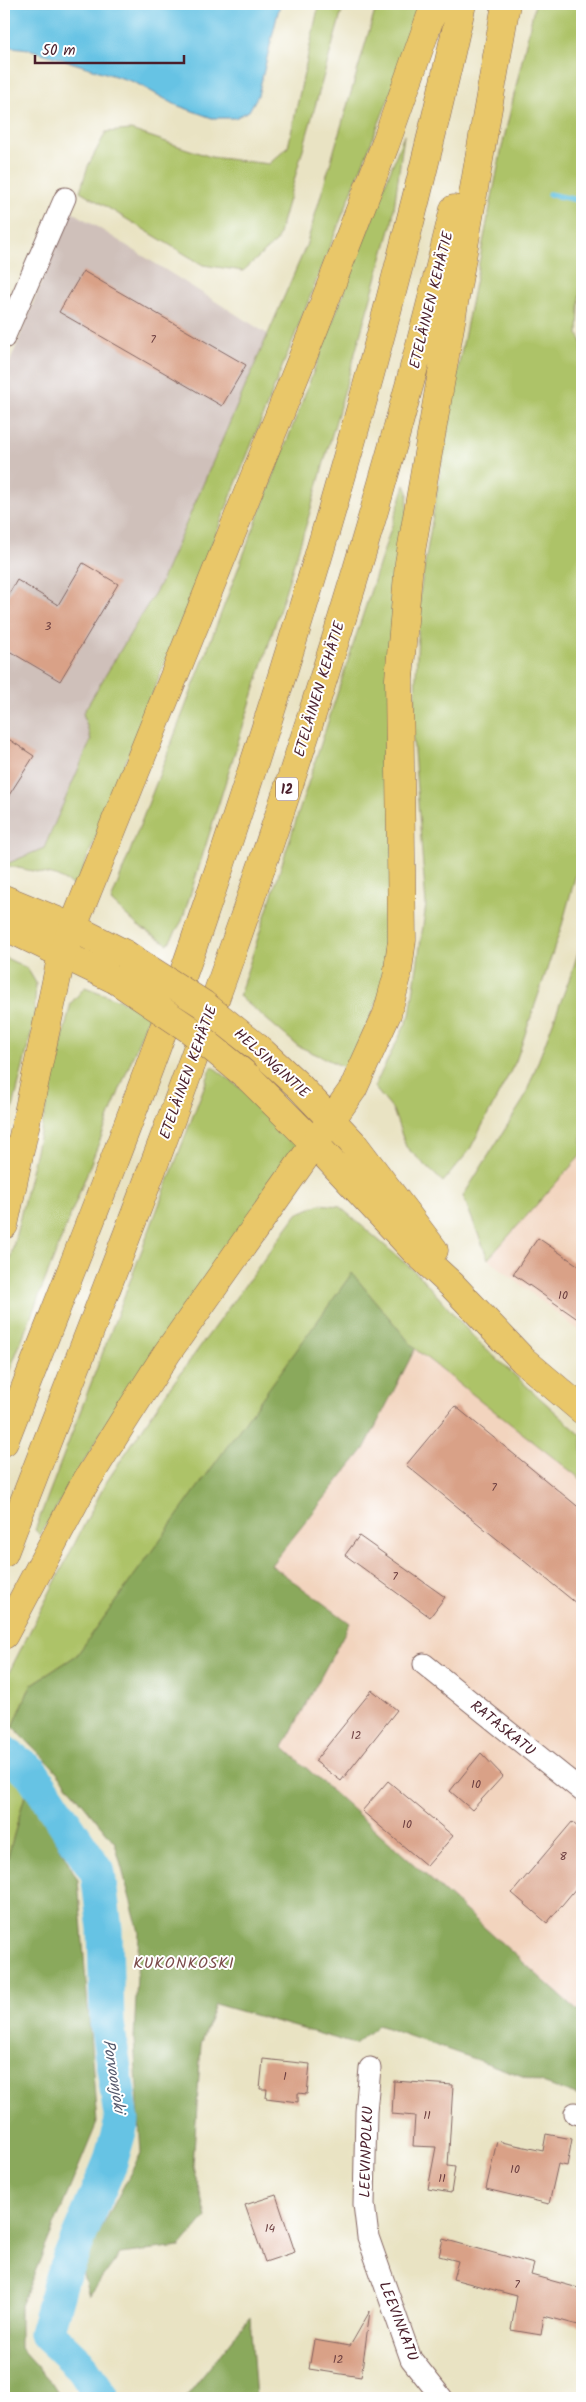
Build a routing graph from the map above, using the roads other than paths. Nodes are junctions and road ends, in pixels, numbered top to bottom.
1 (435, 4) edge
2 (462, 4) edge
3 (505, 4) edge
4 (65, 198) dead end
5 (4, 338) edge
6 (4, 899) edge
7 (4, 926) edge
8 (72, 927) junction
9 (62, 954) junction
10 (331, 1119) junction
11 (314, 1143) junction
12 (4, 1225) edge
13 (452, 1284) junction
14 (582, 1410) edge
15 (4, 1442) edge
16 (4, 1553) edge
17 (4, 1636) edge
18 (424, 1664) dead end
19 (582, 1791) edge
20 (370, 2068) dead end
21 (368, 2237) joint
22 (442, 2398) edge

1 - 8 main road
2 - 15 main road
3 - 10 main road
3 - 16 main road, ETELÄINEN KEHÄTIE / 12
4 - 5 street
6 - 8 main road, HELSINGINTIE
7 - 9 main road, HELSINGINTIE
8 - 9 main road
8 - 10 main road, HELSINGINTIE, bridge
9 - 11 main road, HELSINGINTIE, bridge
9 - 12 main road
10 - 11 main road
10 - 13 main road, HELSINGINTIE
11 - 13 main road, HELSINGINTIE
11 - 17 main road
13 - 14 main road, HELSINGINTIE
18 - 19 street, RATASKATU
20 - 21 street, LEEVINPOLKU
21 - 22 street, LEEVINKATU

